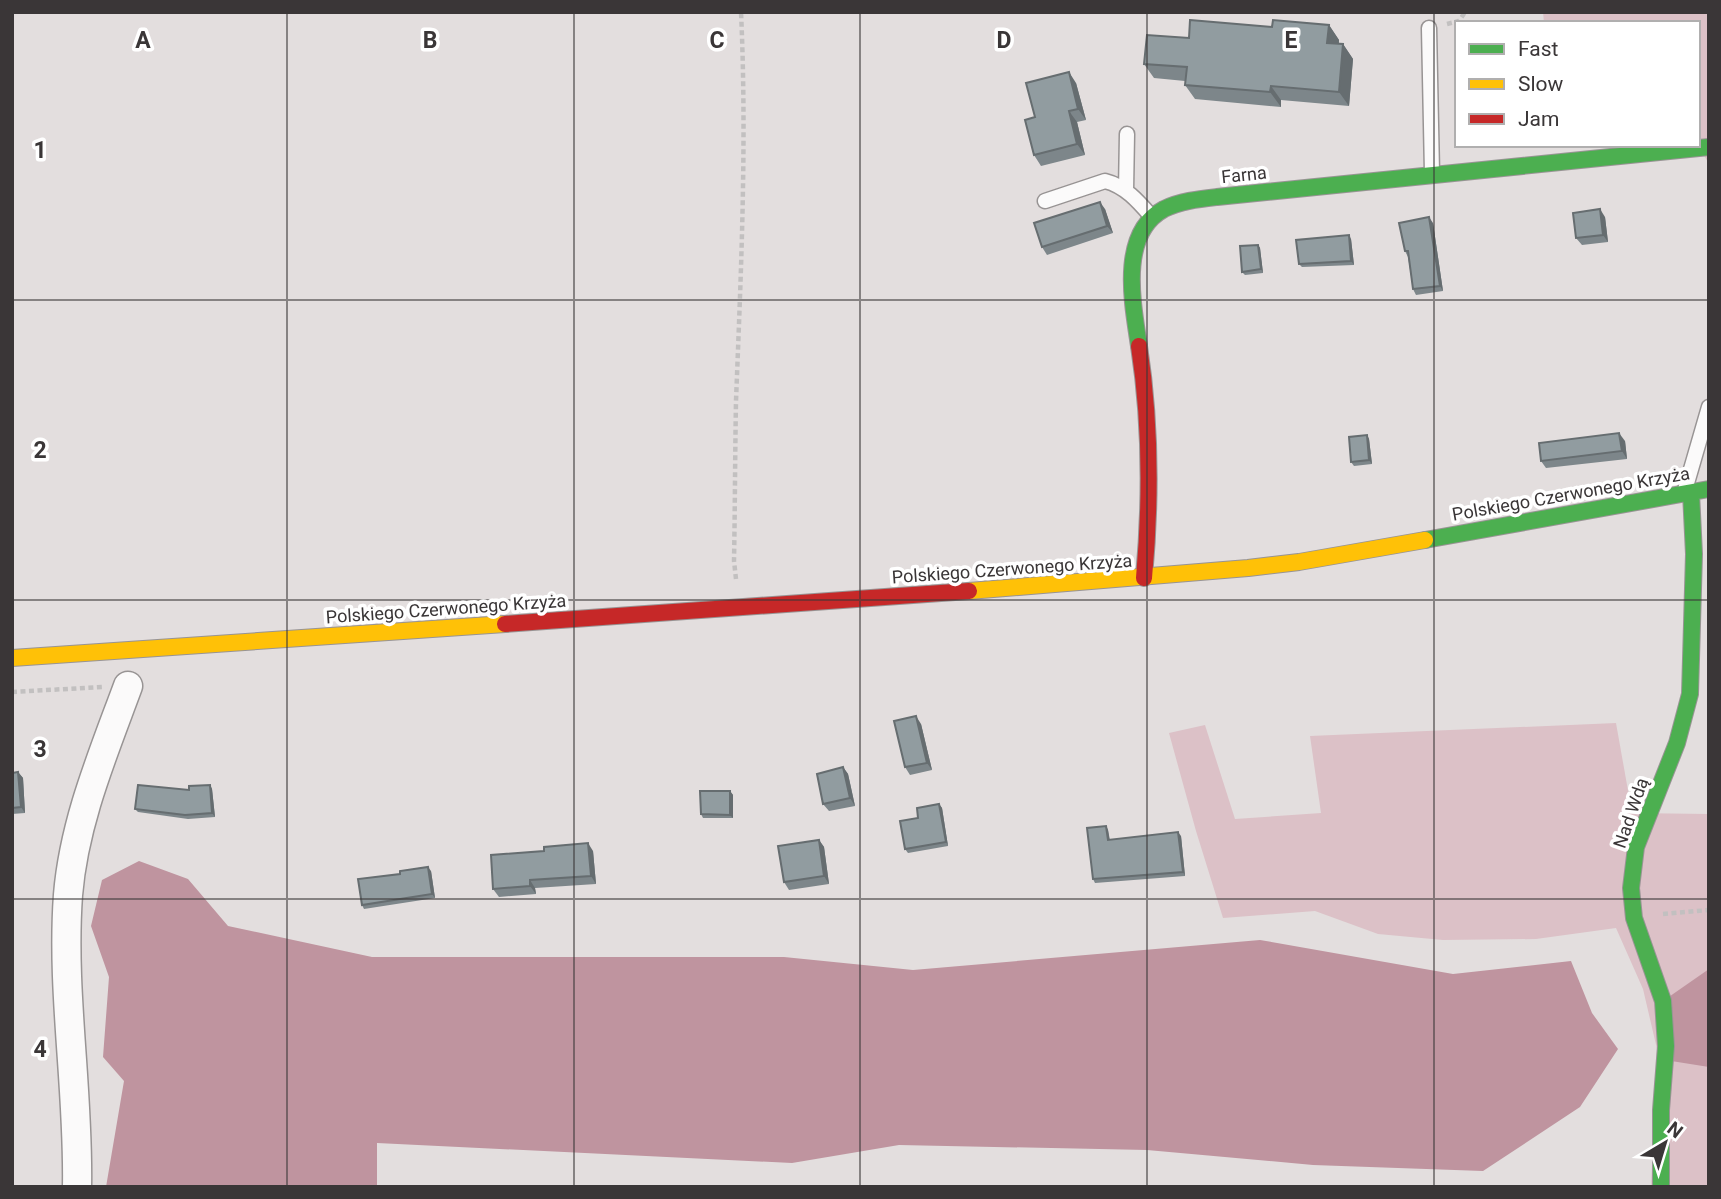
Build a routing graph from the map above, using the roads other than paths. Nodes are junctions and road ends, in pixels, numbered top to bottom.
1 (1429, 29) dead end
2 (1127, 134) dead end
3 (1709, 147) edge
4 (1432, 175) junction
5 (1126, 191) junction
6 (1045, 201) dead end
7 (1152, 217) junction
8 (1709, 407) edge
9 (1706, 433) edge
10 (1709, 489) edge
11 (1687, 493) junction
12 (1144, 578) junction
13 (12, 658) edge
14 (128, 686) road end
15 (78, 1187) edge
16 (1661, 1187) edge

1 - 4 lane
2 - 5 lane
3 - 4 street, Farna
4 - 7 street, Farna
5 - 6 lane
5 - 7 lane
7 - 12 street
8 - 9 lane
9 - 11 lane
10 - 11 street, Polskiego Czerwonego Krzyża
11 - 12 street, Polskiego Czerwonego Krzyża
11 - 16 street, Nad Wdą
12 - 13 street, Polskiego Czerwonego Krzyża
14 - 15 street

